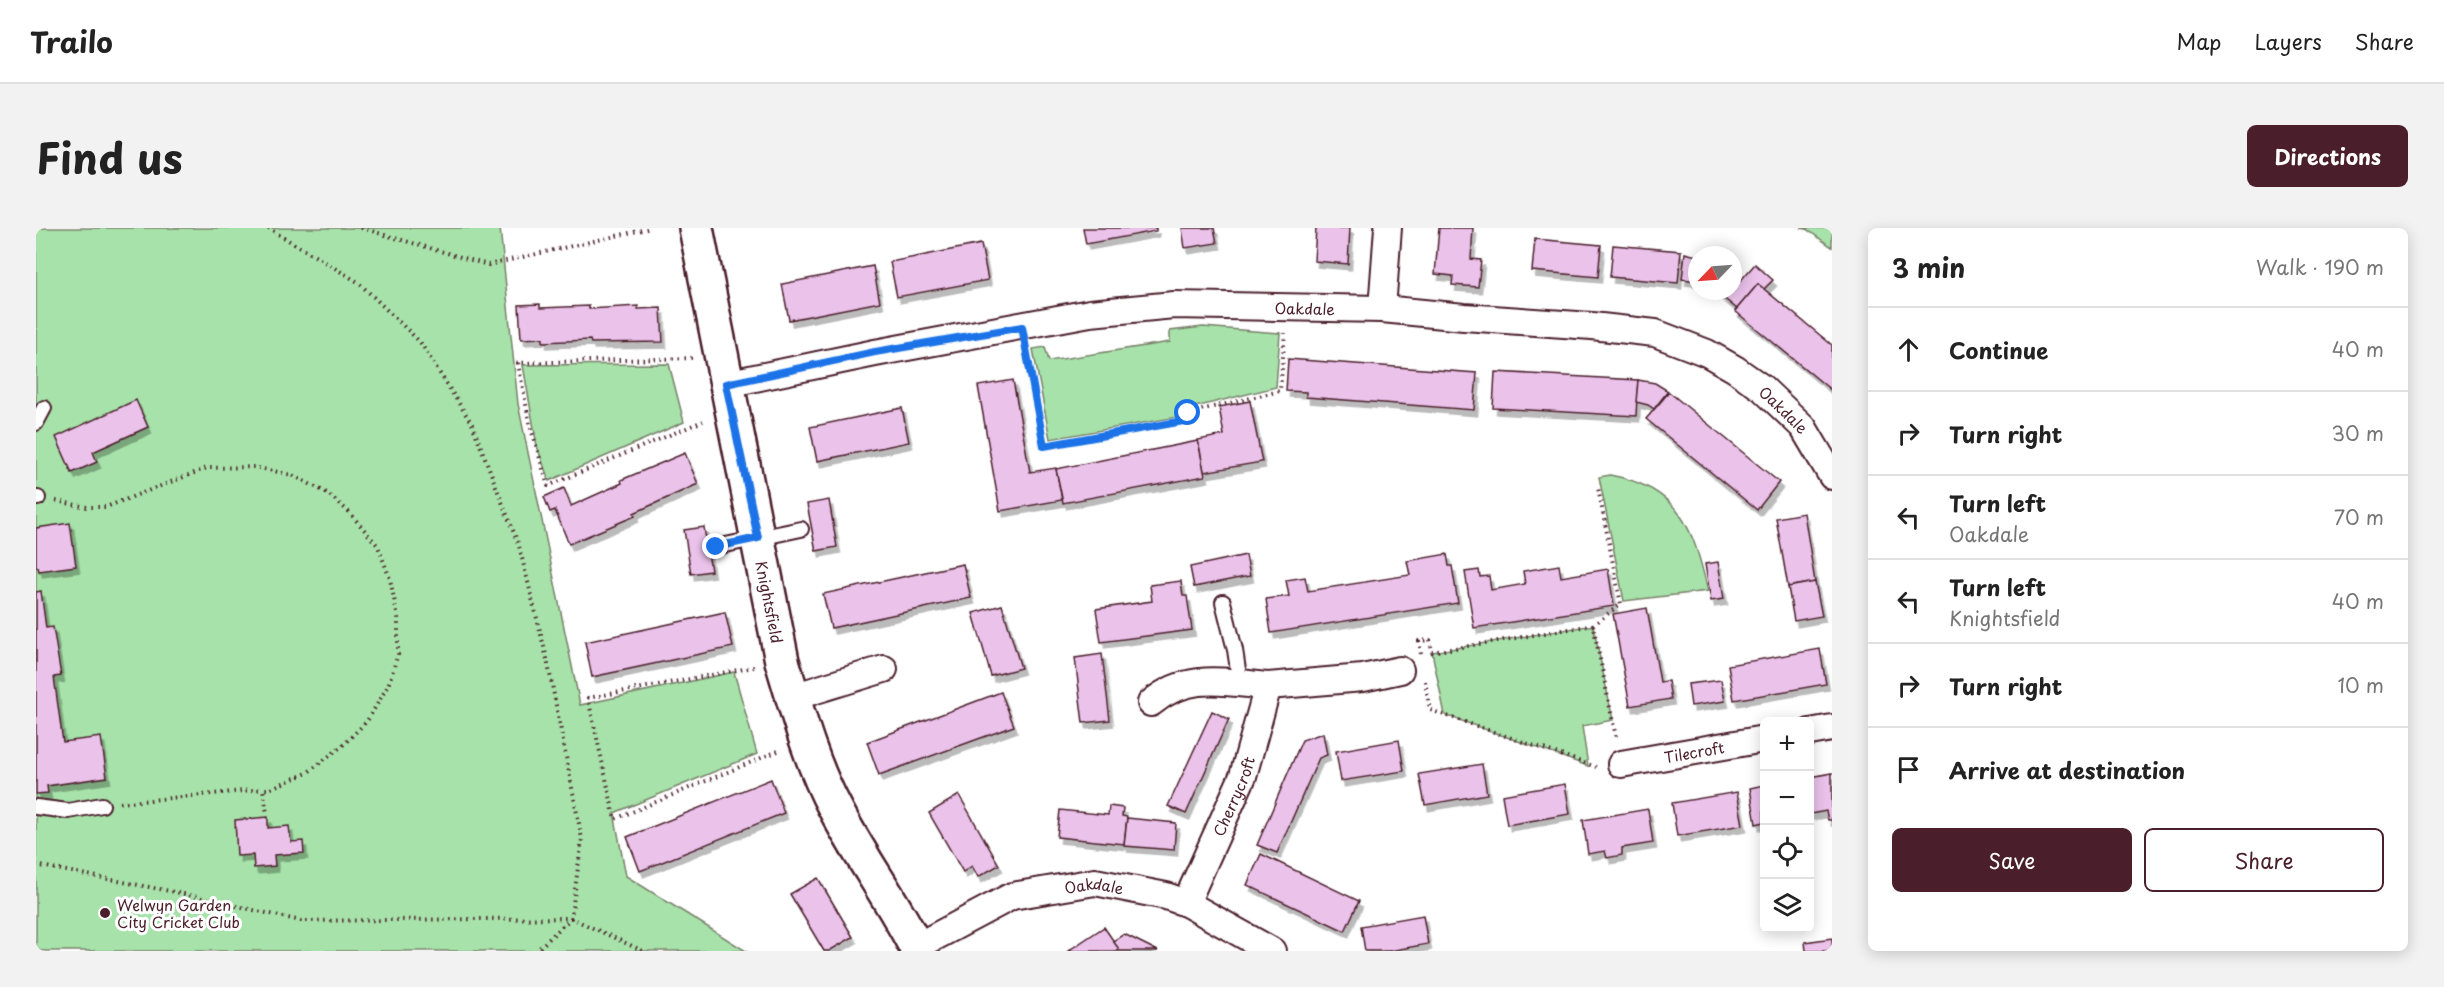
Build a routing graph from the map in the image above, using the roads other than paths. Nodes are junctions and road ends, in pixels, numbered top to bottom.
1 (696, 228) edge
2 (1388, 228) edge
3 (1382, 309) junction
4 (726, 383) junction
5 (44, 408) dead end
6 (36, 423) edge
7 (1832, 476) edge
8 (801, 529) dead end
9 (758, 538) junction
10 (716, 547) dead end
11 (1223, 602) dead end
12 (1411, 668) road end
13 (884, 669) dead end
14 (1239, 684) junction
15 (1268, 686) junction
16 (793, 697) junction
17 (1151, 703) dead end
18 (1832, 728) edge
19 (1814, 731) edge
20 (1760, 740) edge
21 (1622, 764) road end
22 (102, 805) road end
23 (36, 807) edge
24 (1186, 903) junction
25 (917, 949) edge
26 (1272, 951) edge

1 - 4 street, Knightsfield
2 - 3 street
3 - 4 street, Oakdale
3 - 7 street, Oakdale
4 - 9 street, Knightsfield
5 - 6 lane
8 - 9 lane
9 - 10 lane
9 - 16 street, Knightsfield
11 - 14 lane
12 - 15 street
13 - 16 street
14 - 15 street
14 - 17 street
15 - 24 street, Cherrycroft
16 - 25 street, Knightsfield
18 - 19 street
20 - 21 street, Tilecroft
22 - 23 lane
24 - 25 street, Oakdale
24 - 26 street, Oakdale

